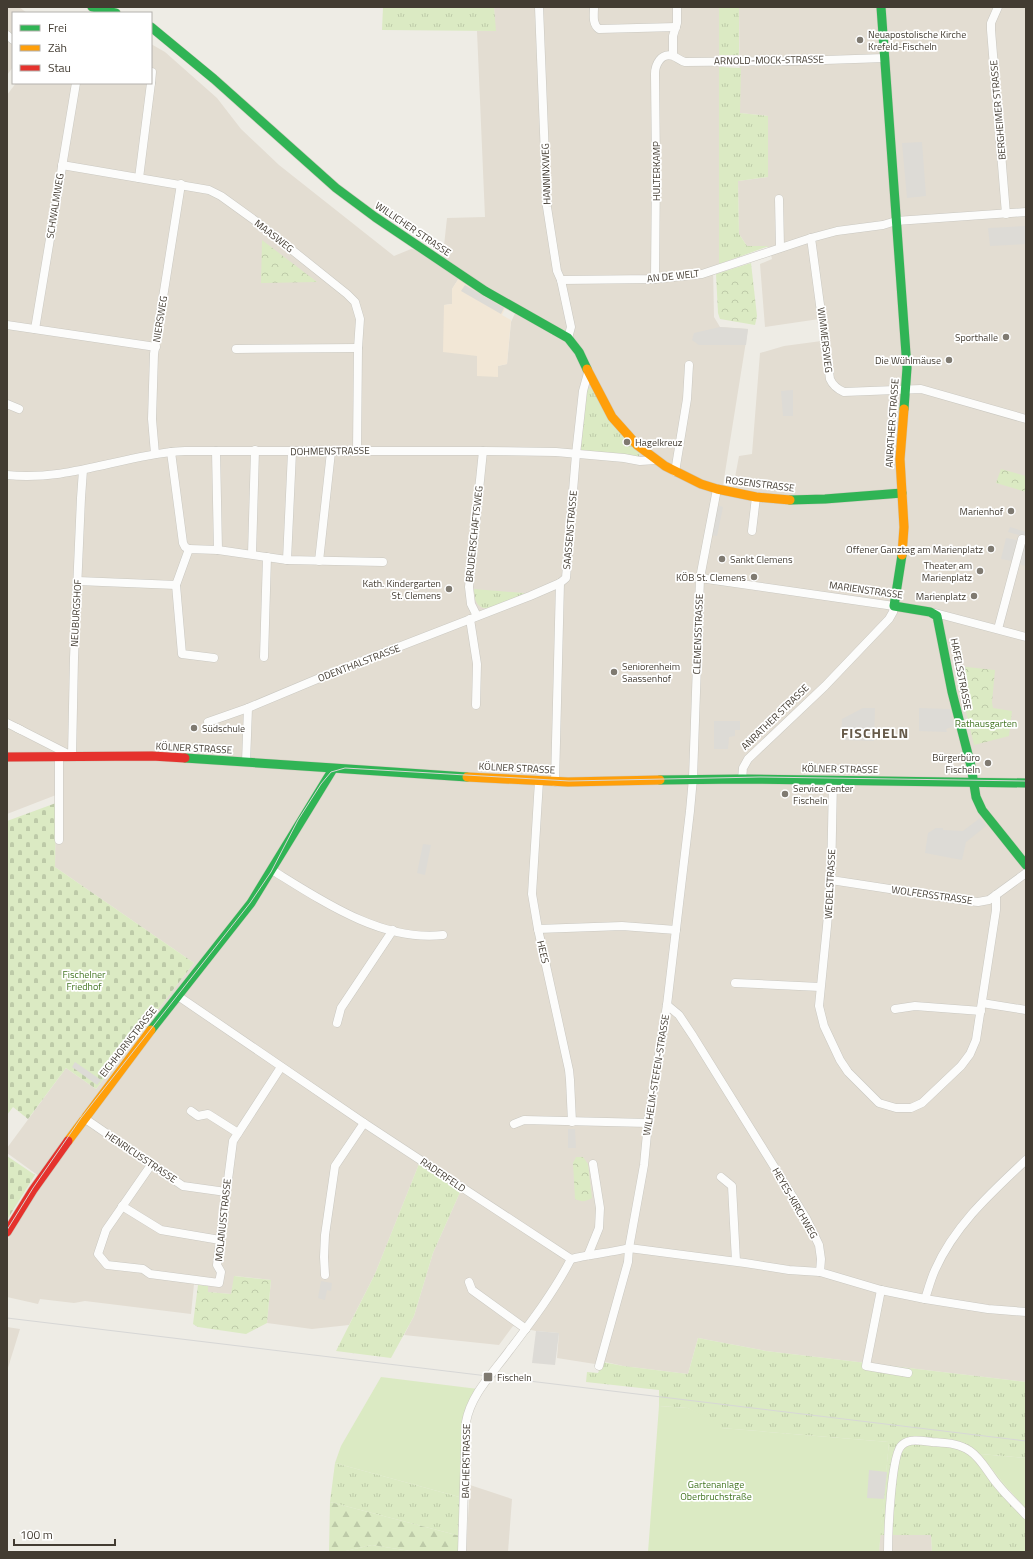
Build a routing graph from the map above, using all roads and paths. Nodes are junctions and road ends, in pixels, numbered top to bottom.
1 (92, 7) edge
2 (539, 7) edge
3 (594, 7) edge
4 (676, 7) edge
5 (881, 7) edge
6 (1000, 7) edge
7 (112, 12) edge
8 (676, 27) junction
9 (152, 28) edge
10 (672, 56) junction
11 (885, 58) junction
12 (76, 84) edge
13 (151, 84) edge
14 (62, 165) junction
15 (139, 178) junction
16 (181, 184) junction
17 (779, 199) dead end
18 (1026, 212) edge
19 (1006, 214) junction
20 (896, 221) junction
21 (811, 238) junction
22 (780, 247) junction
23 (655, 279) junction
24 (561, 280) junction
25 (7, 325) edge
26 (35, 329) junction
27 (568, 338) junction
28 (156, 347) junction
29 (358, 348) junction
30 (236, 349) dead end
31 (689, 365) dead end
32 (588, 373) junction
33 (907, 389) junction
34 (7, 404) edge
35 (19, 409) dead end
36 (1026, 419) edge
37 (255, 450) junction
38 (216, 451) junction
39 (357, 451) junction
40 (483, 451) junction
41 (171, 452) junction
42 (292, 452) junction
43 (331, 452) junction
44 (155, 454) junction
45 (576, 454) junction
46 (648, 454) joint
47 (656, 460) junction
48 (83, 470) junction
49 (675, 472) junction
50 (7, 475) edge
51 (717, 489) junction
52 (902, 493) junction
53 (756, 497) junction
54 (752, 530) dead end
55 (1026, 540) edge
56 (189, 549) junction
57 (218, 550) junction
58 (252, 554) junction
59 (267, 557) junction
60 (287, 560) junction
61 (318, 561) junction
62 (382, 562) dead end
63 (700, 578) junction
64 (78, 581) junction
65 (560, 583) junction
66 (176, 585) junction
67 (894, 606) junction
68 (934, 614) junction
69 (473, 618) junction
70 (998, 629) junction
71 (1026, 637) edge
72 (214, 658) dead end
73 (264, 658) dead end
74 (476, 705) dead end
75 (248, 708) junction
76 (208, 722) dead end
77 (7, 723) edge
78 (59, 756) junction
79 (72, 756) junction
80 (7, 757) edge
81 (246, 762) junction
82 (313, 767) junction
83 (333, 769) junction
84 (742, 778) junction
85 (693, 780) junction
86 (833, 780) junction
87 (539, 781) junction
88 (555, 782) junction
89 (974, 782) junction
90 (1026, 783) edge
91 (322, 788) junction
92 (59, 840) dead end
93 (1026, 865) edge
94 (272, 870) junction
95 (1026, 873) edge
96 (831, 880) junction
97 (996, 895) junction
98 (538, 929) junction
99 (393, 930) junction
100 (676, 930) junction
101 (443, 935) dead end
102 (735, 983) dead end
103 (820, 987) junction
104 (178, 996) junction
105 (667, 1006) junction
106 (981, 1007) junction
107 (895, 1009) dead end
108 (1026, 1010) edge
109 (337, 1023) dead end
110 (281, 1067) junction
111 (191, 1111) dead end
112 (84, 1118) junction
113 (572, 1122) junction
114 (364, 1123) junction
115 (514, 1124) dead end
116 (648, 1124) junction
117 (238, 1133) junction
118 (1026, 1160) edge
119 (151, 1164) junction
120 (594, 1164) dead end
121 (721, 1177) dead end
122 (226, 1192) junction
123 (122, 1206) junction
124 (7, 1232) edge
125 (220, 1240) junction
126 (629, 1248) junction
127 (588, 1255) junction
128 (571, 1259) junction
129 (736, 1261) junction
130 (820, 1272) junction
131 (325, 1275) dead end
132 (469, 1282) dead end
133 (882, 1290) junction
134 (925, 1299) junction
135 (1026, 1312) edge
136 (526, 1329) junction
137 (599, 1366) dead end
138 (908, 1373) dead end
139 (1026, 1515) edge
140 (462, 1552) edge
141 (888, 1552) edge

1 - 7 main road
2 - 24 street, HANNINXWEG
3 - 8 street
4 - 8 street
5 - 11 main road, ANRATHER STRASSE
6 - 19 street, BERGHEIMER STRASSE
8 - 10 street
9 - 27 main road, WILLICHER STRASSE
10 - 11 street, ARNOLD-MOCK-STRASSE
10 - 23 street, HULTERKAMP
11 - 20 main road, ANRATHER STRASSE
12 - 14 street, SCHWALMWEG
13 - 15 street
14 - 15 street, MAASWEG
14 - 26 street, SCHWALMWEG
15 - 16 street, MAASWEG
16 - 28 street, NIERSWEG
16 - 29 street, MAASWEG
17 - 22 street
18 - 19 street, AN DE WELT
19 - 20 street, AN DE WELT
20 - 21 street, AN DE WELT
20 - 33 main road, ANRATHER STRASSE
21 - 22 street, AN DE WELT
21 - 33 street, WIMMERSWEG
22 - 23 street, AN DE WELT
23 - 24 street, AN DE WELT
24 - 27 street, HANNINXWEG
25 - 26 street
26 - 28 street
27 - 32 main road, WILLICHER STRASSE
28 - 44 street, NIERSWEG
29 - 30 street
29 - 39 street, MAASWEG
31 - 49 street
32 - 45 street, SAASSENSTRASSE
32 - 46 main road, WILLICHER STRASSE
33 - 36 street, WIMMERSWEG
33 - 52 main road, ANRATHER STRASSE
34 - 35 street
37 - 38 street, DOHMENSTRASSE
37 - 42 street, DOHMENSTRASSE
37 - 58 street
38 - 41 street, DOHMENSTRASSE
38 - 57 street
39 - 40 street, DOHMENSTRASSE
39 - 43 street, DOHMENSTRASSE
40 - 45 street, DOHMENSTRASSE
40 - 69 street, BRUDERSCHAFTSWEG
41 - 44 street, DOHMENSTRASSE
41 - 56 street
42 - 43 street, DOHMENSTRASSE
42 - 60 street
43 - 61 street
44 - 48 street, DOHMENSTRASSE
45 - 47 street, DOHMENSTRASSE
45 - 65 street, SAASSENSTRASSE
46 - 47 main road, ROSENSTRASSE
47 - 49 main road, ROSENSTRASSE
48 - 50 street, DOHMENSTRASSE
48 - 64 street, NEUBURGSHOF
49 - 51 main road, ROSENSTRASSE
51 - 53 main road, ROSENSTRASSE
51 - 63 street, CLEMENSSTRASSE
52 - 53 main road, ROSENSTRASSE
52 - 67 main road, ANRATHER STRASSE
53 - 54 street
55 - 70 street
56 - 57 street
56 - 66 street
57 - 58 street
58 - 59 street
59 - 60 street
59 - 73 street
60 - 61 street
61 - 62 street
63 - 67 street, MARIENSTRASSE
63 - 85 street, CLEMENSSTRASSE
64 - 66 street
64 - 79 street, NEUBURGSHOF
65 - 69 street, ODENTHALSTRASSE
65 - 88 street, SAASSENSTRASSE
66 - 72 street
67 - 68 main road, MARIENSTRASSE
67 - 84 street, ANRATHER STRASSE
68 - 70 street, MARIENSTRASSE
68 - 89 main road, HAFELSSTRASSE
69 - 74 street
69 - 75 street, ODENTHALSTRASSE
70 - 71 street, MARIENSTRASSE
75 - 76 street, ODENTHALSTRASSE
75 - 81 street
77 - 79 street
78 - 79 main road, KÖLNER STRASSE
78 - 80 main road, KÖLNER STRASSE
78 - 92 street
79 - 81 main road, KÖLNER STRASSE
81 - 82 main road, KÖLNER STRASSE
82 - 83 main road, KÖLNER STRASSE
82 - 91 main road
83 - 87 main road, KÖLNER STRASSE
83 - 91 main road, EICHHORNSTRASSE
84 - 85 main road, KÖLNER STRASSE
84 - 86 main road, KÖLNER STRASSE
85 - 88 main road, KÖLNER STRASSE
85 - 100 street, WILHELM-STEFEN-STRASSE
86 - 89 main road, KÖLNER STRASSE
86 - 96 street, WEDELSTRASSE
87 - 88 main road, KÖLNER STRASSE
87 - 98 street, HEES
89 - 90 main road, KÖLNER STRASSE
89 - 93 main road, HAFELSSTRASSE
91 - 94 main road, EICHHORNSTRASSE
94 - 99 street
94 - 104 main road, EICHHORNSTRASSE
95 - 97 street, WOLFERSSTRASSE
96 - 97 street, WOLFERSSTRASSE
96 - 103 street, WEDELSTRASSE
97 - 106 street, WEDELSTRASSE
98 - 100 street
98 - 113 street, HEES
99 - 101 street
99 - 109 street
100 - 105 street, WILHELM-STEFEN-STRASSE
102 - 103 street
103 - 106 street, WEDELSTRASSE
104 - 110 street, RADERFELD
104 - 112 main road, EICHHORNSTRASSE
105 - 116 street, WILHELM-STEFEN-STRASSE
105 - 130 street, HEYES-KIRCHWEG
106 - 107 street
106 - 108 street
110 - 114 street, RADERFELD
110 - 117 street, MOLANUSSTRASSE
111 - 117 street
112 - 119 street, HENRICUSSTRASSE
112 - 124 main road, EICHHORNSTRASSE
113 - 115 street
113 - 116 street
114 - 128 street, RADERFELD
114 - 131 street
116 - 126 street, WILHELM-STEFEN-STRASSE
117 - 122 street, MOLANUSSTRASSE
118 - 134 street
119 - 122 street, HENRICUSSTRASSE
119 - 123 street
120 - 127 street
121 - 129 street
122 - 125 street, MOLANUSSTRASSE
123 - 125 street
123 - 125 street, MOLANUSSTRASSE
126 - 127 street
126 - 129 street
126 - 137 street, WILHELM-STEFEN-STRASSE
127 - 128 street
128 - 136 street
129 - 130 street
130 - 133 street
132 - 136 street
133 - 134 street
133 - 138 street
134 - 135 street
136 - 140 street, BACHERSTRASSE
139 - 141 street

